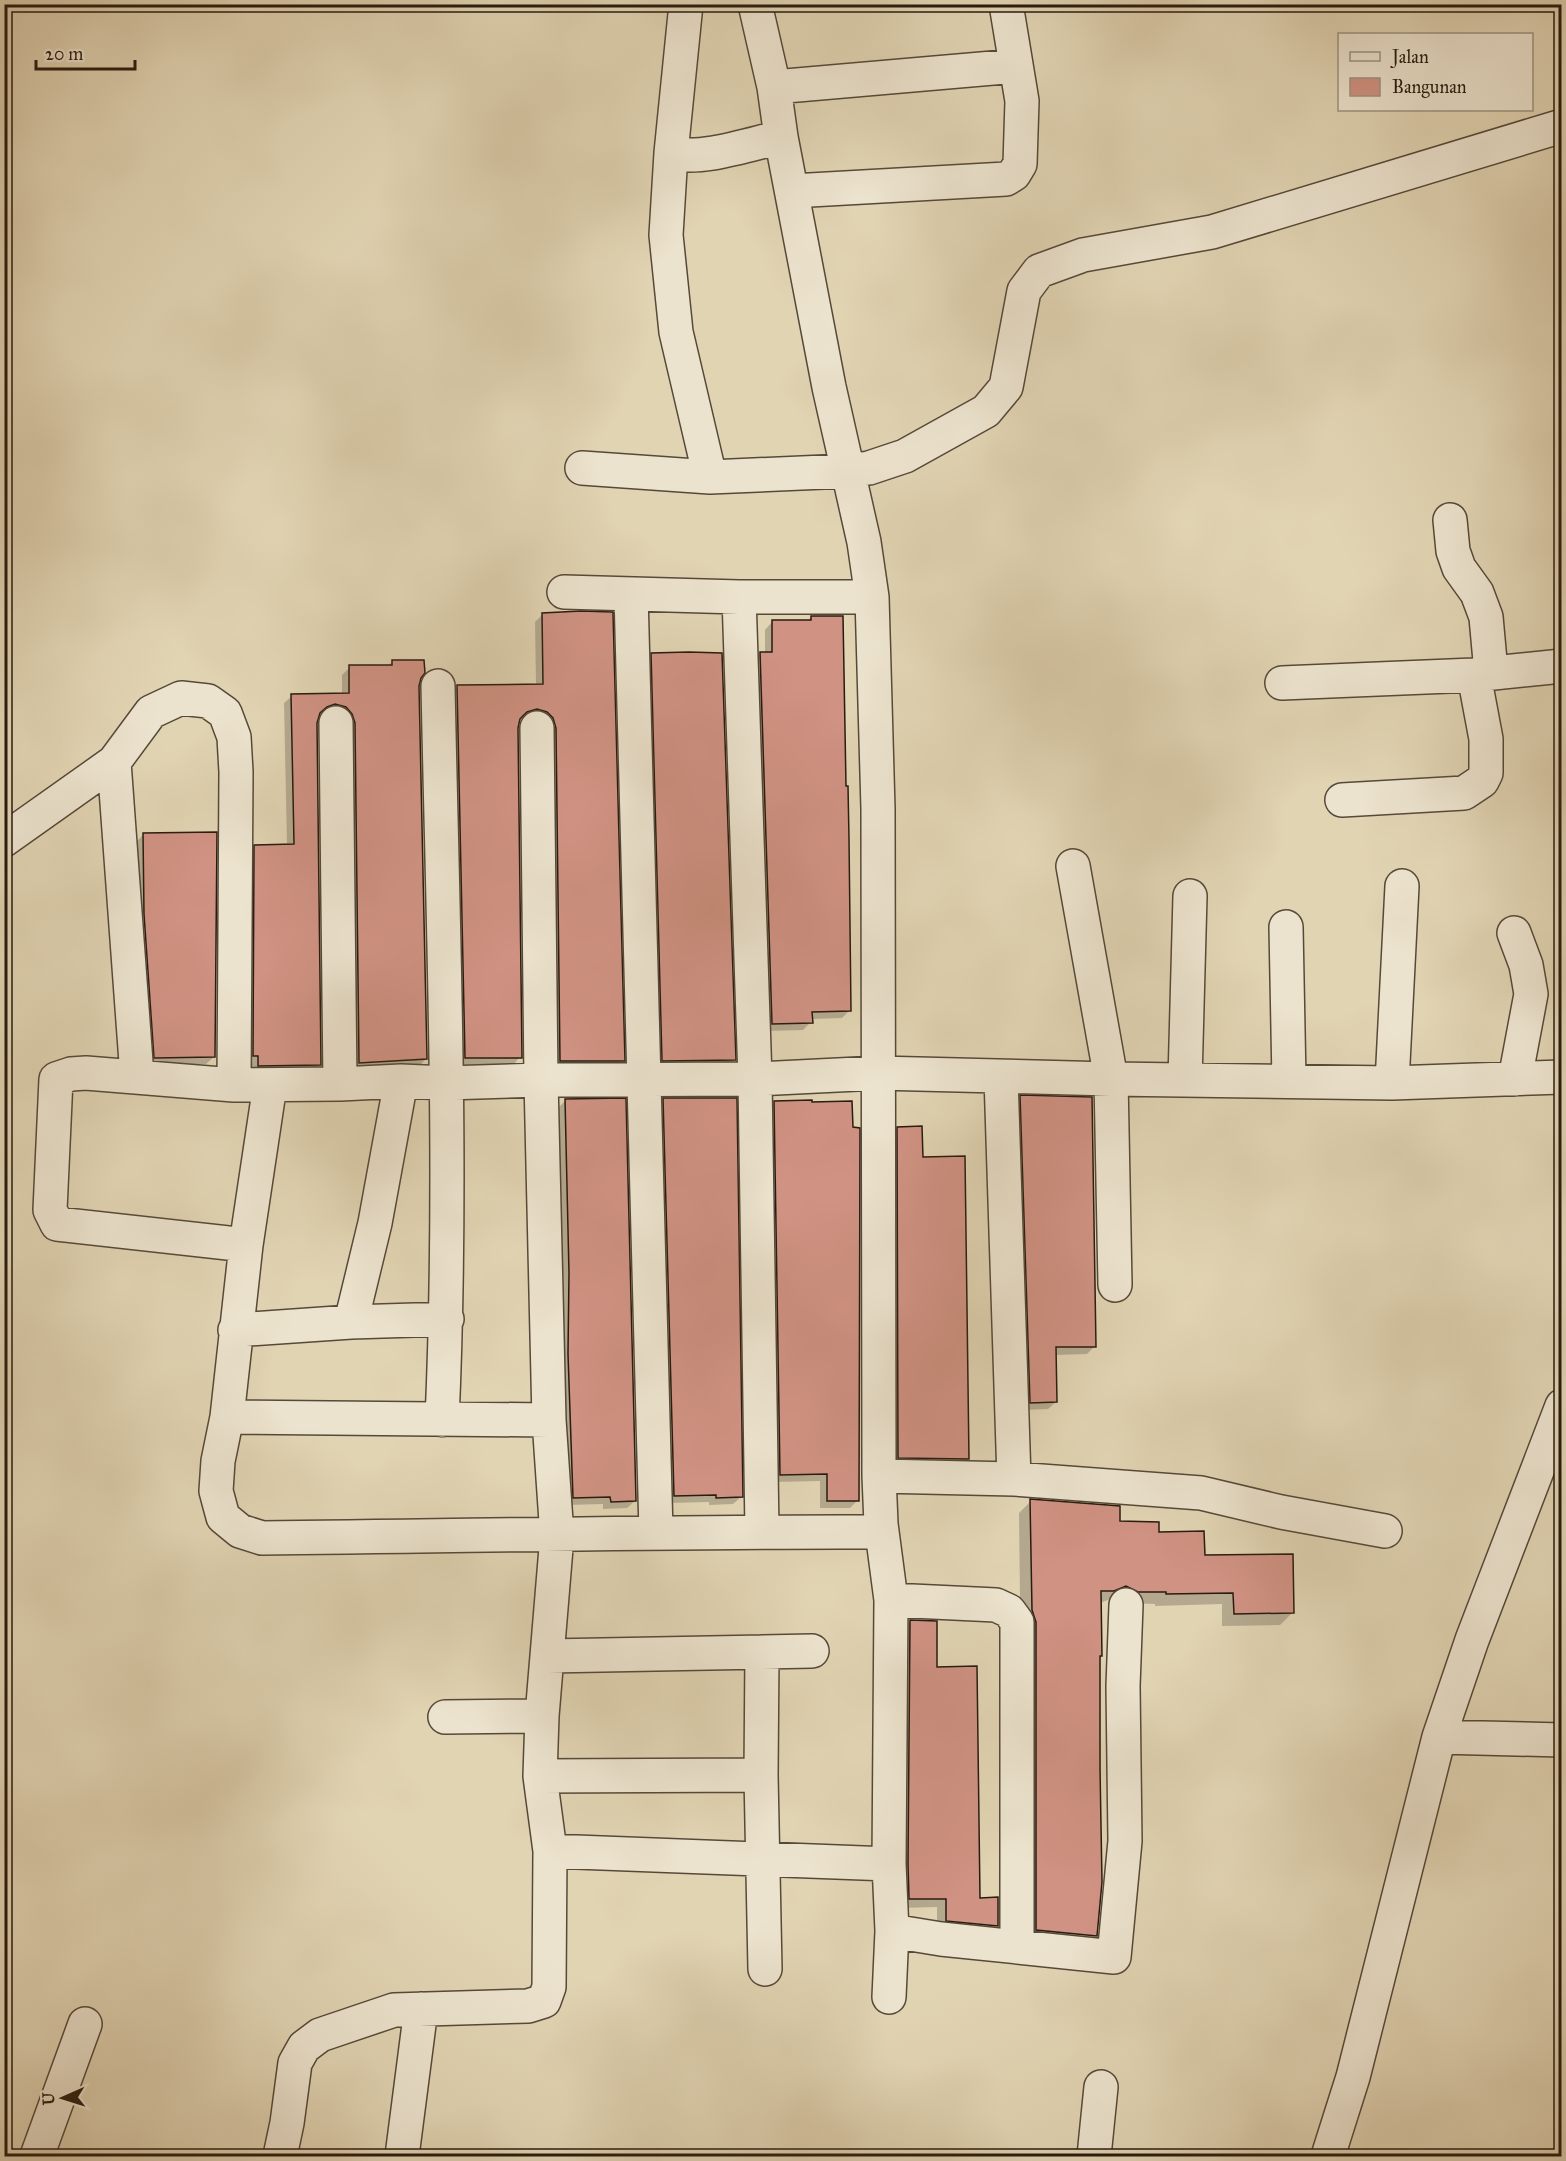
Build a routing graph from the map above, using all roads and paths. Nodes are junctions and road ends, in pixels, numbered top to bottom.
1 (686, 4) edge
2 (755, 4) edge
3 (1006, 4) edge
4 (1016, 66) junction
5 (774, 87) junction
6 (1562, 126) edge
7 (781, 137) junction
8 (671, 153) junction
9 (792, 191) junction
10 (582, 468) dead end
11 (848, 471) junction
12 (710, 477) junction
13 (1450, 520) dead end
14 (564, 592) dead end
15 (631, 594) junction
16 (740, 597) junction
17 (872, 597) junction
18 (1562, 666) edge
19 (1483, 673) junction
20 (1282, 683) dead end
21 (438, 686) dead end
22 (336, 723) dead end
23 (537, 728) dead end
24 (114, 762) junction
25 (1342, 800) dead end
26 (4, 840) edge
27 (1073, 866) dead end
28 (1402, 886) dead end
29 (1190, 896) dead end
30 (1286, 927) dead end
31 (1514, 933) dead end
32 (878, 1073) junction
33 (137, 1076) junction
34 (1001, 1077) junction
35 (1562, 1077) edge
36 (755, 1079) junction
37 (1111, 1079) junction
38 (1515, 1079) junction
39 (541, 1080) junction
40 (1185, 1080) junction
41 (401, 1081) junction
42 (644, 1081) junction
43 (1289, 1081) junction
44 (447, 1083) junction
45 (1392, 1083) junction
46 (340, 1084) junction
47 (234, 1085) junction
48 (270, 1085) junction
49 (246, 1245) junction
50 (1115, 1285) dead end
51 (447, 1319) junction
52 (351, 1322) junction
53 (235, 1330) junction
54 (1562, 1406) edge
55 (227, 1418) junction
56 (442, 1420) junction
57 (549, 1420) junction
58 (879, 1476) junction
59 (1014, 1479) junction
60 (762, 1531) junction
61 (1385, 1531) dead end
62 (656, 1532) junction
63 (882, 1532) junction
64 (557, 1536) junction
65 (891, 1600) junction
66 (1126, 1605) dead end
67 (812, 1651) dead end
68 (762, 1652) junction
69 (548, 1656) junction
70 (542, 1716) junction
71 (445, 1717) dead end
72 (1439, 1737) junction
73 (1562, 1740) edge
74 (761, 1775) junction
75 (540, 1776) junction
76 (550, 1851) junction
77 (764, 1858) junction
78 (889, 1864) junction
79 (892, 1931) junction
80 (1017, 1947) junction
81 (765, 1969) dead end
82 (889, 1997) dead end
83 (421, 2009) junction
84 (85, 2024) dead end
85 (1101, 2087) dead end
86 (37, 2157) edge
87 (280, 2157) edge
88 (402, 2157) edge
89 (1094, 2157) edge
90 (1328, 2157) edge

1 - 8 street
2 - 5 street
3 - 4 street
4 - 5 street
4 - 9 street
5 - 7 street
6 - 11 street
7 - 8 street
7 - 9 street
8 - 12 street
9 - 11 street
10 - 12 street
11 - 12 street
11 - 17 street
13 - 19 street
14 - 15 street
15 - 16 street
15 - 42 street
16 - 17 street
16 - 36 street
17 - 32 street
18 - 19 street
19 - 20 street
19 - 25 street
21 - 44 street
22 - 46 street
23 - 39 street
24 - 26 street
24 - 33 street
24 - 47 street
27 - 37 street
28 - 45 street
29 - 40 street
30 - 43 street
31 - 38 street
32 - 34 street
32 - 36 street
32 - 58 street
33 - 47 street
33 - 49 street
34 - 37 street
34 - 59 street
35 - 38 street
36 - 42 street
36 - 60 street
37 - 40 street
37 - 50 street
38 - 45 street
39 - 42 street
39 - 44 street
39 - 57 street
40 - 43 street
41 - 44 street
41 - 46 street
41 - 52 street
42 - 62 street
43 - 45 street
44 - 51 street
46 - 48 street
47 - 48 street
48 - 49 street
49 - 53 street
51 - 52 street
51 - 56 street
52 - 53 street
53 - 55 street
54 - 72 street
55 - 56 street
55 - 64 street
56 - 57 street
57 - 64 street
58 - 59 street
58 - 63 street
59 - 61 street
60 - 62 street
60 - 63 street
62 - 64 street
63 - 65 street
64 - 69 street
65 - 78 street
65 - 80 street
66 - 80 street
67 - 68 street
68 - 69 street
68 - 74 street
69 - 70 street
70 - 71 street
70 - 75 street
72 - 73 street
72 - 90 street
74 - 75 street
74 - 77 street
75 - 76 street
76 - 77 street
76 - 83 street
77 - 78 street
77 - 81 street
78 - 79 street
79 - 80 street
79 - 82 street
83 - 87 street
83 - 88 street
84 - 86 street
85 - 89 street

